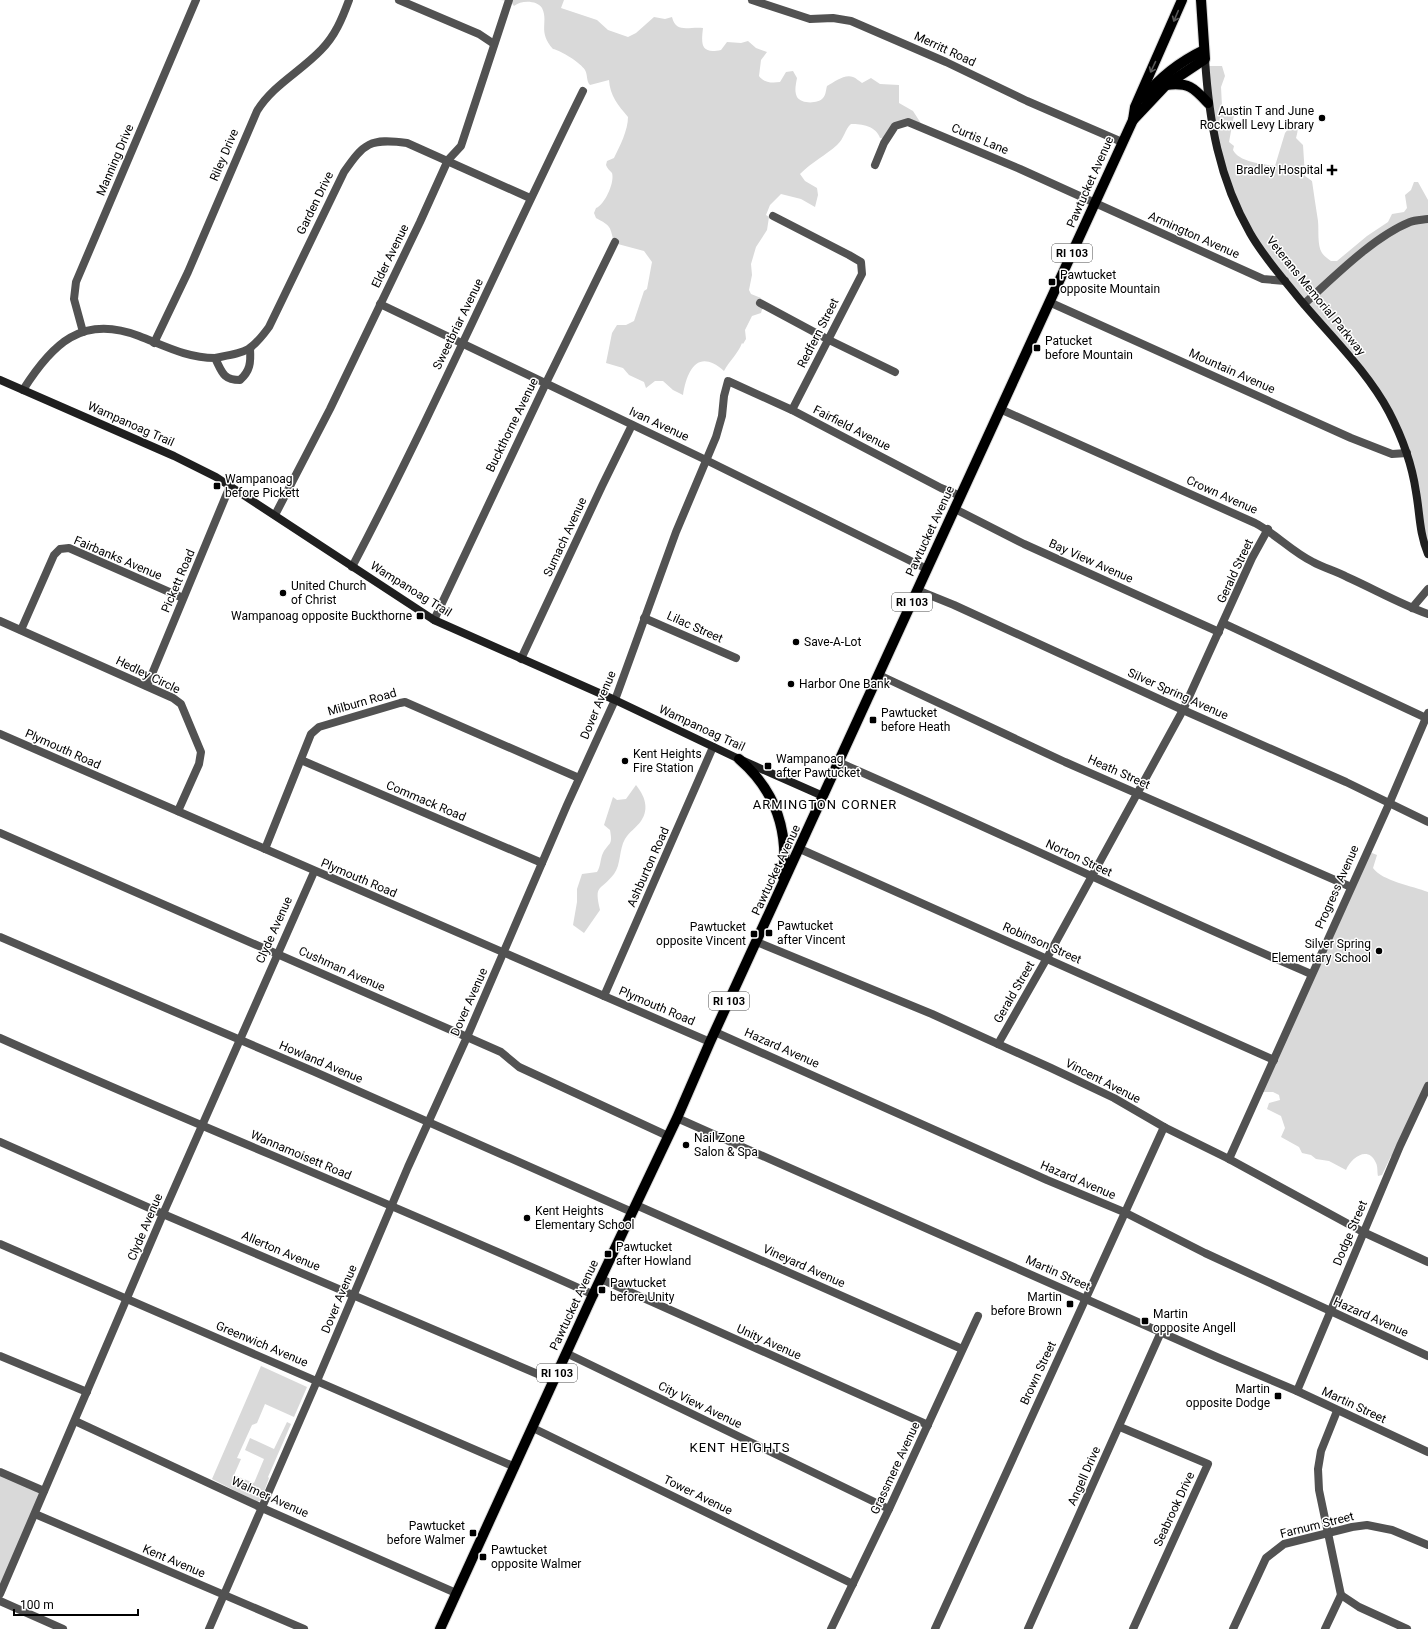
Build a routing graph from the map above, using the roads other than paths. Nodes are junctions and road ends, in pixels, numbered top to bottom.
1 (196, 0) edge
2 (350, 0) edge
3 (399, 0) edge
4 (509, 0) edge
5 (752, 0) edge
6 (1182, 0) edge
7 (1201, 0) edge
8 (494, 44) junction
9 (1204, 55) junction
10 (1166, 85) junction
11 (584, 91) dead end
12 (1208, 104) junction
13 (1135, 107) junction
14 (1133, 120) junction
15 (1122, 142) junction
16 (448, 160) junction
17 (875, 165) dead end
18 (530, 198) junction
19 (1094, 204) junction
20 (773, 216) dead end
21 (1428, 218) edge
22 (615, 242) dead end
23 (1285, 281) junction
24 (1049, 302) junction
25 (760, 303) dead end
26 (380, 304) junction
27 (1304, 304) junction
28 (83, 332) junction
29 (829, 340) junction
30 (154, 343) junction
31 (462, 343) junction
32 (250, 349) junction
33 (215, 358) junction
34 (895, 372) dead end
35 (0, 380) edge
36 (546, 383) junction
37 (732, 383) joint
38 (23, 390) junction
39 (1000, 409) junction
40 (792, 410) junction
41 (632, 425) junction
42 (1407, 453) junction
43 (706, 460) junction
44 (230, 486) junction
45 (961, 496) junction
46 (955, 509) junction
47 (275, 515) junction
48 (1268, 529) junction
49 (1428, 554) edge
50 (352, 567) junction
51 (927, 569) junction
52 (1428, 589) edge
53 (917, 590) junction
54 (183, 598) junction
55 (1412, 608) junction
56 (1428, 614) edge
57 (644, 618) junction
58 (434, 620) junction
59 (0, 621) edge
60 (1223, 623) junction
61 (21, 630) junction
62 (1219, 632) junction
63 (736, 658) dead end
64 (521, 659) junction
65 (878, 675) junction
66 (147, 686) junction
67 (615, 700) junction
68 (1182, 710) junction
69 (1427, 717) edge
70 (0, 734) edge
71 (713, 747) junction
72 (739, 759) junction
73 (301, 760) junction
74 (838, 762) junction
75 (579, 778) junction
76 (1136, 794) junction
77 (823, 796) junction
78 (1389, 804) junction
79 (178, 811) junction
80 (1428, 822) edge
81 (0, 833) edge
82 (265, 849) junction
83 (800, 849) junction
84 (542, 863) junction
85 (314, 872) junction
86 (1092, 877) junction
87 (783, 885) junction
88 (1351, 887) junction
89 (0, 937) edge
90 (757, 942) junction
91 (277, 953) junction
92 (504, 953) junction
93 (1047, 958) junction
94 (1311, 974) junction
95 (604, 996) junction
96 (715, 1032) junction
97 (467, 1037) junction
98 (0, 1038) edge
99 (240, 1040) junction
100 (710, 1042) junction
101 (998, 1044) junction
102 (1274, 1060) junction
103 (1428, 1086) edge
104 (677, 1118) junction
105 (428, 1122) junction
106 (202, 1126) junction
107 (1164, 1128) junction
108 (668, 1136) junction
109 (0, 1142) edge
110 (1229, 1158) junction
111 (391, 1207) junction
112 (634, 1208) junction
113 (1124, 1212) junction
114 (163, 1214) junction
115 (1363, 1232) junction
116 (0, 1244) edge
117 (1428, 1262) edge
118 (601, 1279) junction
119 (353, 1295) junction
120 (594, 1295) junction
121 (1086, 1299) junction
122 (126, 1300) junction
123 (1329, 1312) junction
124 (978, 1316) dead end
125 (1161, 1332) junction
126 (962, 1349) junction
127 (566, 1353) junction
128 (0, 1356) edge
129 (1428, 1356) edge
130 (317, 1381) junction
131 (554, 1381) junction
132 (1297, 1391) junction
133 (87, 1392) junction
134 (1337, 1411) junction
135 (75, 1421) junction
136 (928, 1425) junction
137 (1120, 1427) junction
138 (532, 1428) junction
139 (1428, 1452) edge
140 (515, 1467) junction
141 (0, 1472) edge
142 (44, 1491) junction
143 (262, 1508) junction
144 (889, 1509) junction
145 (35, 1514) junction
146 (1328, 1534) junction
147 (1428, 1545) edge
148 (853, 1584) junction
149 (456, 1593) junction
150 (0, 1594) edge
151 (224, 1595) junction
152 (1341, 1595) junction
153 (0, 1602) edge
154 (63, 1629) edge
155 (210, 1629) edge
156 (304, 1629) edge
157 (440, 1629) edge
158 (831, 1629) edge
159 (935, 1629) edge
160 (1028, 1629) edge
161 (1134, 1629) edge
162 (1233, 1629) edge
163 (1324, 1629) edge
164 (1407, 1629) edge

1 - 28 street, Manning Drive
2 - 30 street, Riley Drive
3 - 8 street
4 - 8 street, Elder Avenue
5 - 15 street, Merritt Road
6 -> 13 main road, Pawtucket Avenue / RI 103
7 - 9 main road, Veterans Memorial Parkway
8 - 16 street, Elder Avenue
9 - 10 main road, Pawtucket Avenue / RI 103
9 - 12 main road, Veterans Memorial Parkway
9 - 13 main road
10 - 12 main road
10 - 14 main road, Pawtucket Avenue / RI 103
11 - 18 street, Sweetbriar Avenue
12 - 23 main road, Veterans Memorial Parkway
13 - 14 main road, Pawtucket Avenue / RI 103
14 - 15 main road, Pawtucket Avenue / RI 103
15 - 19 main road, Pawtucket Avenue / RI 103
16 - 18 street, Garden Drive
16 - 26 street, Elder Avenue
16 - 32 street, Garden Drive
17 - 19 street, Curtis Lane
18 - 31 street, Sweetbriar Avenue
19 - 23 street, Armington Avenue
19 - 24 main road, Pawtucket Avenue / RI 103
20 - 29 street, Redfern Street
21 - 27 street
22 - 36 street, Buckthorne Avenue
23 - 27 main road, Veterans Memorial Parkway
24 - 39 main road, Pawtucket Avenue / RI 103
24 - 42 street, Mountain Avenue
25 - 29 street
26 - 31 street, Ivan Avenue
26 - 47 street, Elder Avenue
27 - 42 main road, Veterans Memorial Parkway
28 - 30 street, Garden Drive
28 - 38 street, Garden Drive
29 - 34 street
29 - 40 street, Redfern Street
30 - 33 street, Garden Drive
31 - 36 street, Ivan Avenue
31 - 50 street, Sweetbriar Avenue
32 - 33 street, Garden Drive
32 - 33 street
35 - 38 main road, Wampanoag Trail
36 - 41 street, Ivan Avenue
36 - 58 street, Buckthorne Avenue
37 - 40 street, Fairfield Avenue
37 - 43 street, Dover Avenue
38 - 44 main road, Wampanoag Trail
39 - 45 main road, Pawtucket Avenue / RI 103
39 - 48 street, Crown Avenue
40 - 45 street, Fairfield Avenue
41 - 43 street, Ivan Avenue
41 - 64 street, Sumach Avenue
42 - 49 main road, Veterans Memorial Parkway
43 - 51 street, Ivan Avenue
43 - 57 street, Dover Avenue
44 - 47 main road, Wampanoag Trail
44 - 54 street, Pickett Road
45 - 46 main road, Pawtucket Avenue / RI 103
46 - 51 main road, Pawtucket Avenue / RI 103
46 - 62 street, Bay View Avenue
47 - 50 main road, Wampanoag Trail
48 - 55 street, Crown Avenue
48 - 60 street, Gerald Street
50 - 58 main road, Wampanoag Trail
51 - 53 main road, Pawtucket Avenue / RI 103
52 - 55 street
53 - 65 main road, Pawtucket Avenue / RI 103
53 - 68 street, Silver Spring Avenue
54 - 61 street, Fairbanks Avenue
54 - 66 street, Pickett Road
55 - 56 street, Crown Avenue
57 - 63 street, Lilac Street
57 - 67 street, Dover Avenue
58 - 64 main road, Wampanoag Trail
59 - 61 street, Hedley Circle
60 - 62 street, Gerald Street
60 - 69 street
61 - 66 street, Hedley Circle
62 - 68 street, Gerald Street
64 - 67 main road, Wampanoag Trail
65 - 74 main road, Pawtucket Avenue / RI 103
65 - 76 street, Heath Street
66 - 79 street, Hedley Circle
67 - 71 main road, Wampanoag Trail
67 - 75 street, Dover Avenue
68 - 76 street, Gerald Street
68 - 78 street, Silver Spring Avenue
69 - 78 street, Progress Avenue
70 - 79 street, Plymouth Road
71 - 72 main road, Wampanoag Trail
71 - 95 street, Ashburton Road
72 - 77 main road, Wampanoag Trail
72 - 87 main road
73 - 75 street, Milburn Road
73 - 82 street, Milburn Road
73 - 84 street, Commack Road
74 - 77 main road, Pawtucket Avenue / RI 103
74 - 86 street, Norton Street
75 - 84 street, Dover Avenue
76 - 86 street, Gerald Street
76 - 88 street, Heath Street
77 - 83 main road, Pawtucket Avenue / RI 103
78 - 80 street, Silver Spring Avenue
78 - 88 street, Progress Avenue
79 - 82 street, Plymouth Road
81 - 91 street, Cushman Avenue
82 - 85 street, Plymouth Road
83 - 87 main road, Pawtucket Avenue / RI 103
83 - 93 street, Robinson Street
84 - 92 street, Dover Avenue
85 - 91 street, Clyde Avenue
85 - 92 street, Plymouth Road
86 - 93 street, Gerald Street
86 - 94 street, Norton Street
87 - 90 main road, Pawtucket Avenue / RI 103
88 - 94 street, Progress Avenue
89 - 99 street, Howland Avenue
90 - 96 main road, Pawtucket Avenue / RI 103
90 - 101 street, Vincent Avenue
91 - 97 street, Cushman Avenue
91 - 99 street, Clyde Avenue
92 - 95 street, Plymouth Road
92 - 97 street, Dover Avenue
93 - 101 street, Gerald Street
93 - 102 street, Robinson Street
94 - 102 street, Progress Avenue
95 - 100 street, Plymouth Road
96 - 100 main road, Pawtucket Avenue / RI 103
96 - 113 street, Hazard Avenue
97 - 105 street, Dover Avenue
97 - 108 street, Cushman Avenue
98 - 106 street, Wannamoisett Road
99 - 105 street, Howland Avenue
99 - 106 street, Clyde Avenue
100 - 104 main road, Pawtucket Avenue / RI 103
101 - 107 street, Vincent Avenue
102 - 110 street, Progress Avenue
103 - 115 street, Dodge Street
104 - 108 main road, Pawtucket Avenue / RI 103
104 - 121 street, Martin Street
105 - 111 street, Dover Avenue
105 - 112 street, Howland Avenue
106 - 111 street, Wannamoisett Road
106 - 114 street, Clyde Avenue
107 - 110 street, Vincent Avenue
107 - 113 street, Brown Street
108 - 112 main road, Pawtucket Avenue / RI 103
109 - 114 street, Allerton Avenue
110 - 115 street, Vincent Avenue
111 - 119 street, Dover Avenue
111 - 120 street, Wannamoisett Road
112 - 118 main road, Pawtucket Avenue / RI 103
112 - 126 street, Vineyard Avenue
113 - 121 street, Brown Street
113 - 123 street, Hazard Avenue
114 - 119 street, Allerton Avenue
114 - 122 street, Clyde Avenue
115 - 117 street, Vincent Avenue
115 - 123 street, Dodge Street
116 - 122 street, Greenwich Avenue
118 - 120 main road, Pawtucket Avenue / RI 103
118 - 136 street, Unity Avenue
119 - 130 street, Dover Avenue
119 - 131 street, Allerton Avenue
120 - 127 main road, Pawtucket Avenue / RI 103
121 - 125 street, Martin Street
121 - 159 street, Brown Street
122 - 130 street, Greenwich Avenue
122 - 133 street, Clyde Avenue
123 - 129 street, Hazard Avenue
123 - 132 street, Dodge Street
124 - 126 street, Grassmere Avenue
125 - 132 street, Martin Street
125 - 137 street, Angell Drive
126 - 136 street, Grassmere Avenue
127 - 131 main road, Pawtucket Avenue / RI 103
127 - 144 street, City View Avenue
128 - 133 street
130 - 140 street, Greenwich Avenue
130 - 143 street, Dover Avenue
131 - 138 main road, Pawtucket Avenue / RI 103
132 - 134 street, Martin Street
133 - 135 street, Clyde Avenue
134 - 139 street, Martin Street
134 - 146 street
135 - 142 street, Clyde Avenue
135 - 143 street, Walmer Avenue
136 - 144 street, Grassmere Avenue
137 - 160 street, Angell Drive
137 - 161 street, Seabrook Drive
138 - 140 main road, Pawtucket Avenue / RI 103
138 - 148 street, Tower Avenue
140 - 149 main road, Pawtucket Avenue / RI 103
141 - 142 street
142 - 145 street, Clyde Avenue
143 - 149 street, Walmer Avenue
143 - 151 street, Dover Avenue
144 - 148 street, Grassmere Avenue
145 - 150 street, Clyde Avenue
145 - 151 street, Kent Avenue
146 - 147 street, Farnum Street
146 - 152 street
146 - 162 street, Farnum Street
148 - 158 street, Grassmere Avenue
149 - 157 main road, Pawtucket Avenue / RI 103
151 - 155 street, Dover Avenue
151 - 156 street, Kent Avenue
152 - 163 street
152 - 164 street
153 - 154 street

